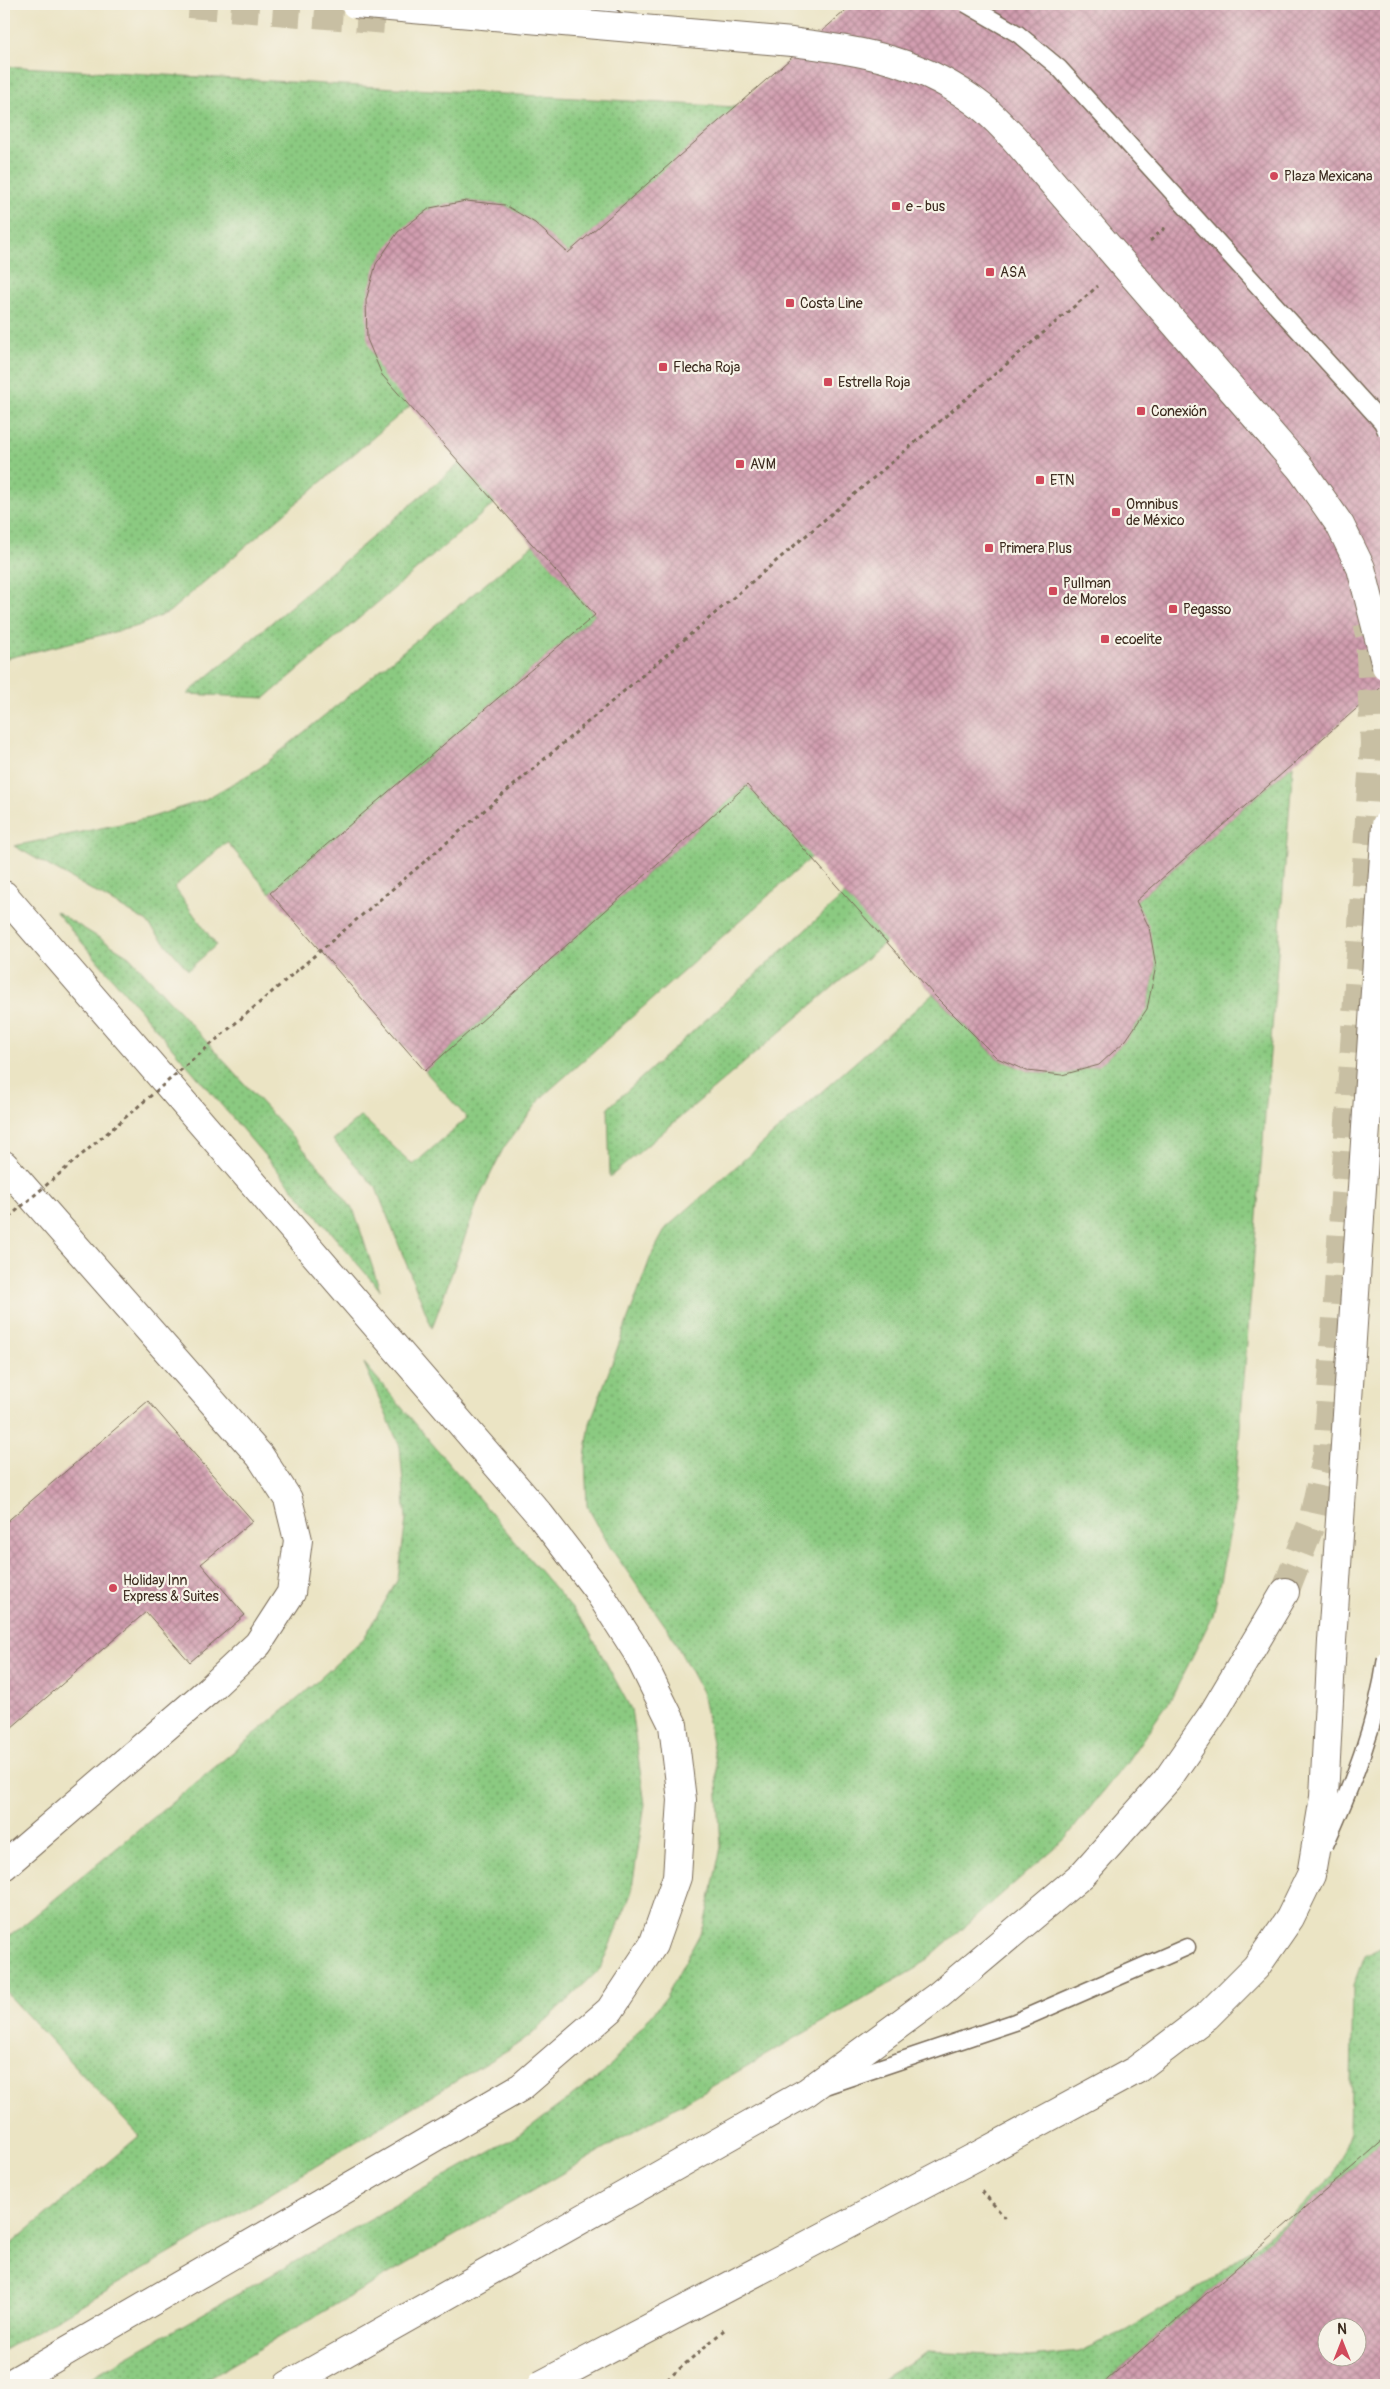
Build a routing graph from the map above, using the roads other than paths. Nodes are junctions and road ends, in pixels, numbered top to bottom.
1 (355, 4) edge
2 (597, 4) edge
3 (966, 4) edge
4 (625, 28) junction
5 (1386, 431) edge
6 (1386, 666) edge
7 (1386, 825) edge
8 (4, 895) edge
9 (4, 1165) edge
10 (1285, 1592) tunnel mouth
11 (1386, 1658) edge
12 (4, 1866) edge
13 (1311, 1875) junction
14 (1187, 1947) dead end
15 (807, 2092) junction
16 (8, 2385) edge
17 (288, 2385) edge
18 (541, 2385) edge

1 - 4 main road, bridge
2 - 4 lane
3 - 5 lane, bridge
4 - 6 main road, bridge
7 - 13 main road, bridge
8 - 16 main road
9 - 12 main road
10 - 15 main road
11 - 13 lane, bridge
13 - 18 main road, bridge
14 - 15 lane
15 - 17 main road

